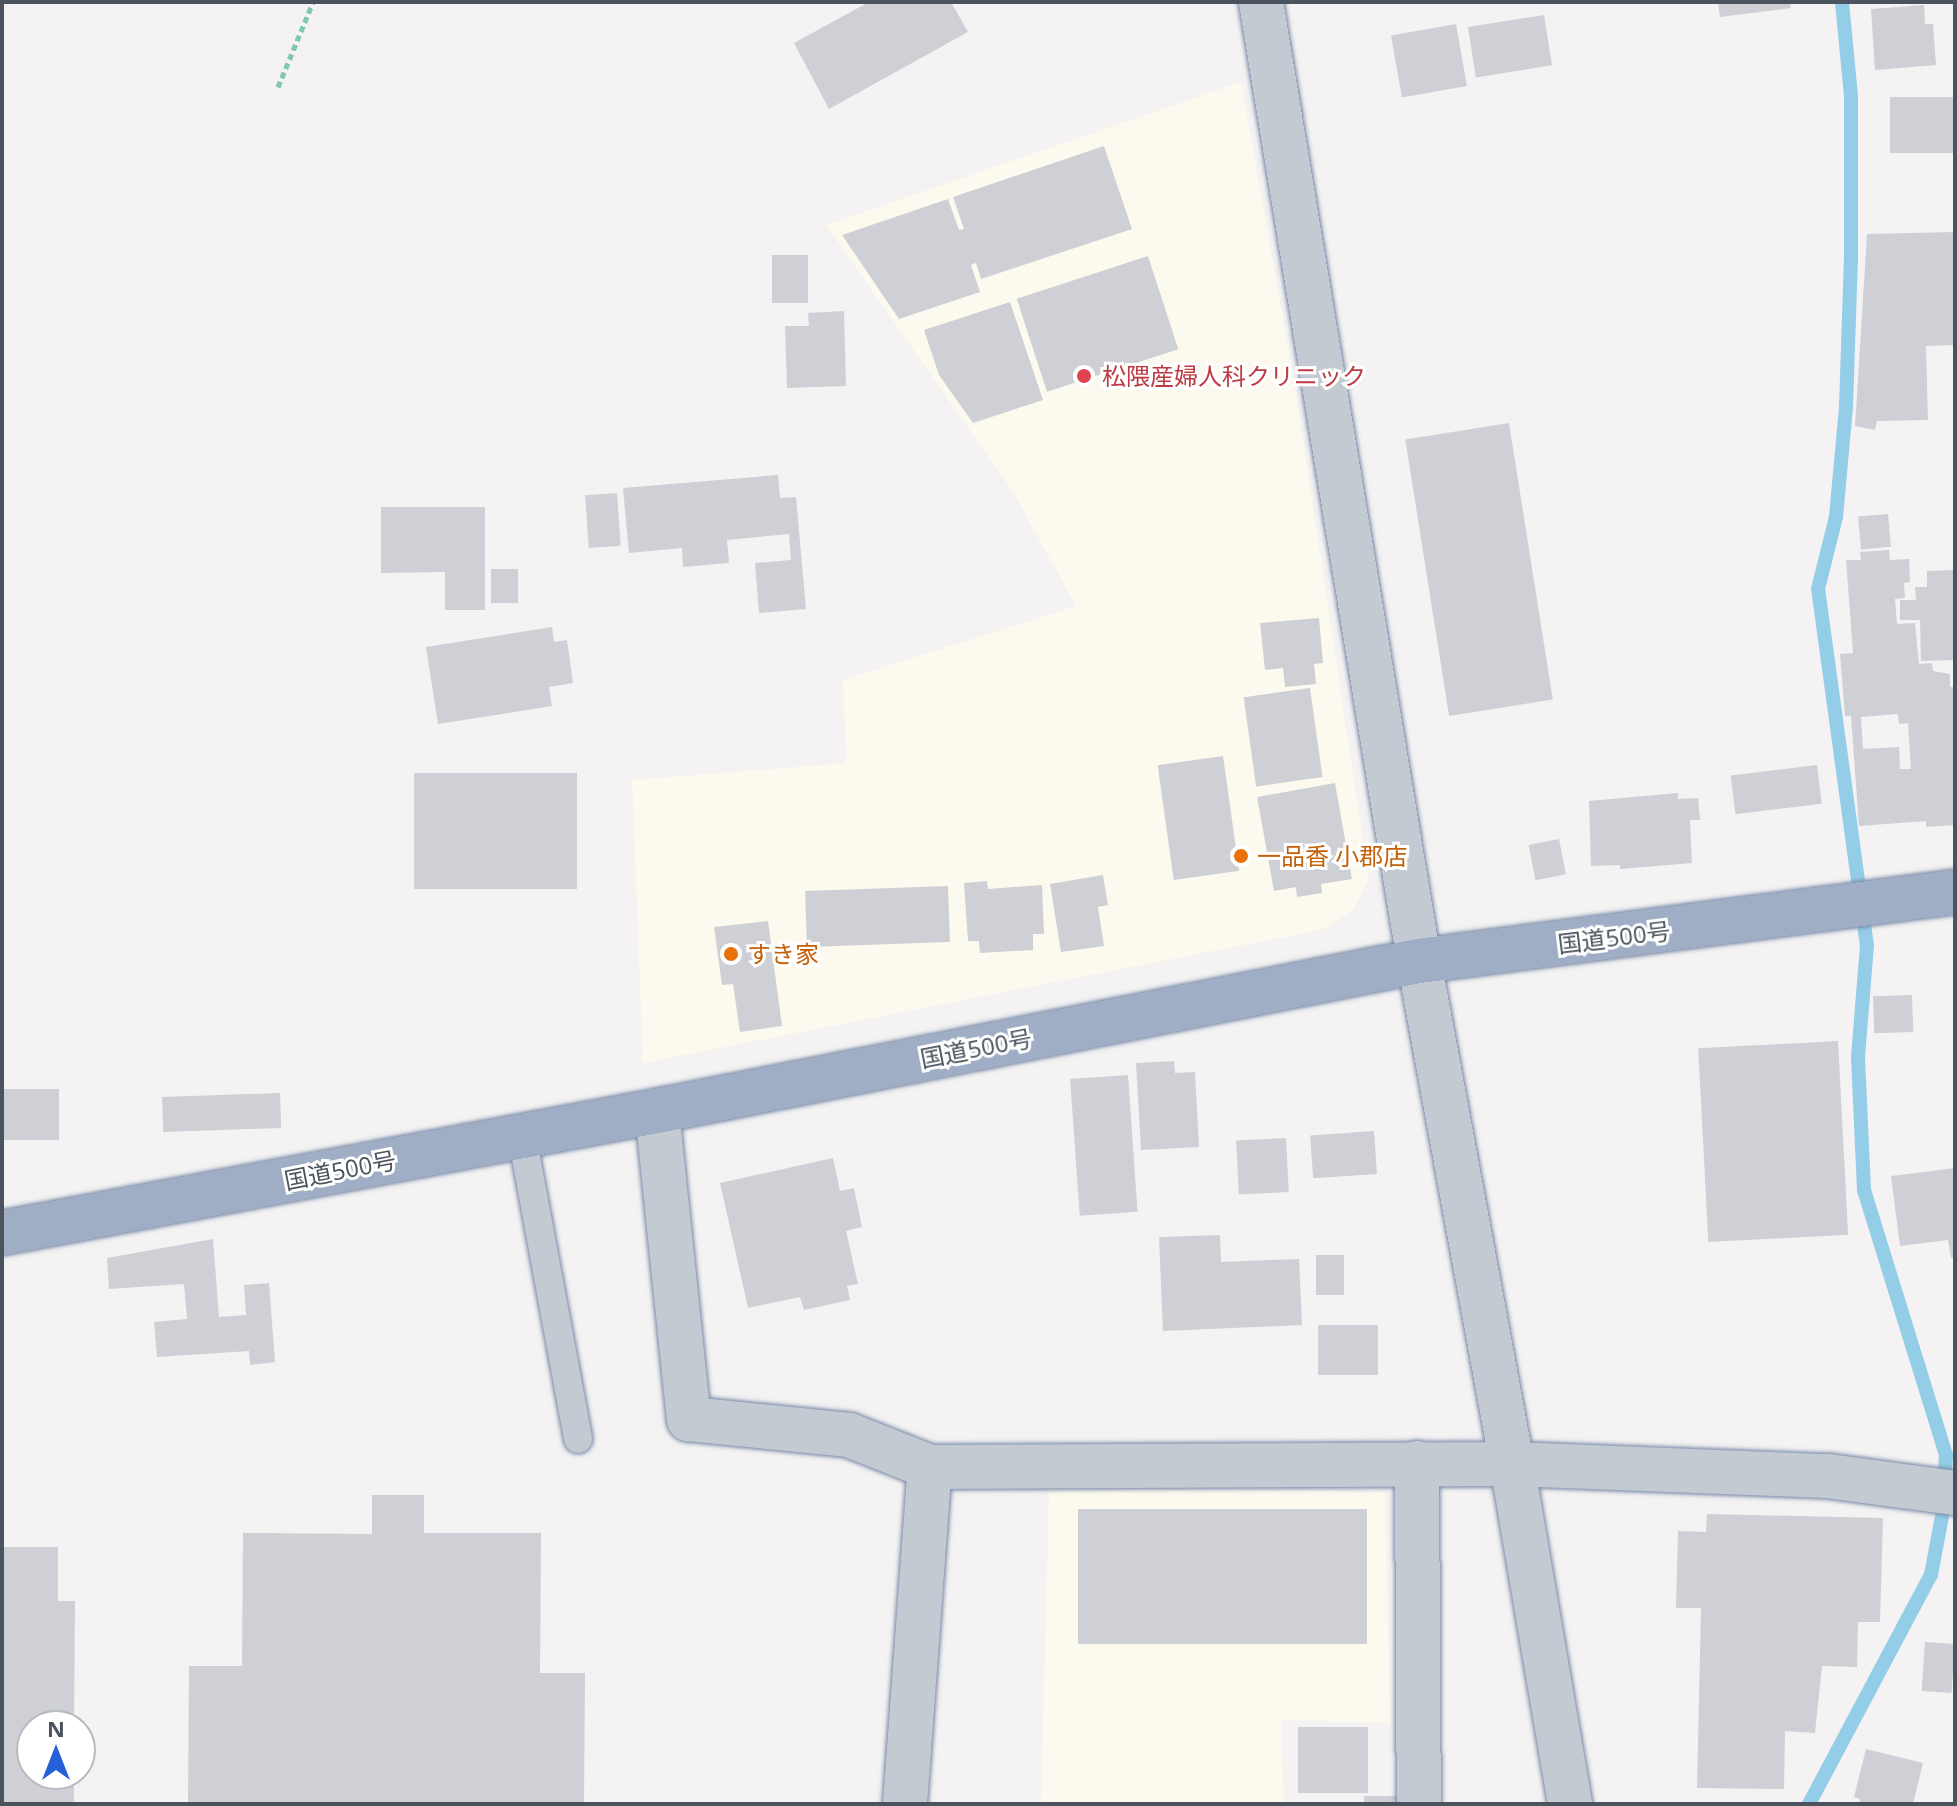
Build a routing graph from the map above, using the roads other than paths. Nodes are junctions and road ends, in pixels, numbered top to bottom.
1 (1261, 2) edge
2 (1955, 892) edge
3 (1419, 961) junction
4 (657, 1111) junction
5 (522, 1136) junction
6 (2, 1233) edge
7 (578, 1439) dead end
8 (1417, 1463) junction
9 (1512, 1464) junction
10 (930, 1467) junction
11 (1955, 1493) edge
12 (905, 1804) edge
13 (1419, 1804) edge
14 (1570, 1804) edge

1 - 3 street
2 - 3 highway, 国道500号
3 - 4 highway, 国道500号
3 - 9 street
4 - 5 highway, 国道500号
4 - 10 street
5 - 6 highway, 国道500号
5 - 7 lane
8 - 9 street
8 - 10 street
8 - 13 street
9 - 11 street
9 - 14 street
10 - 12 street

